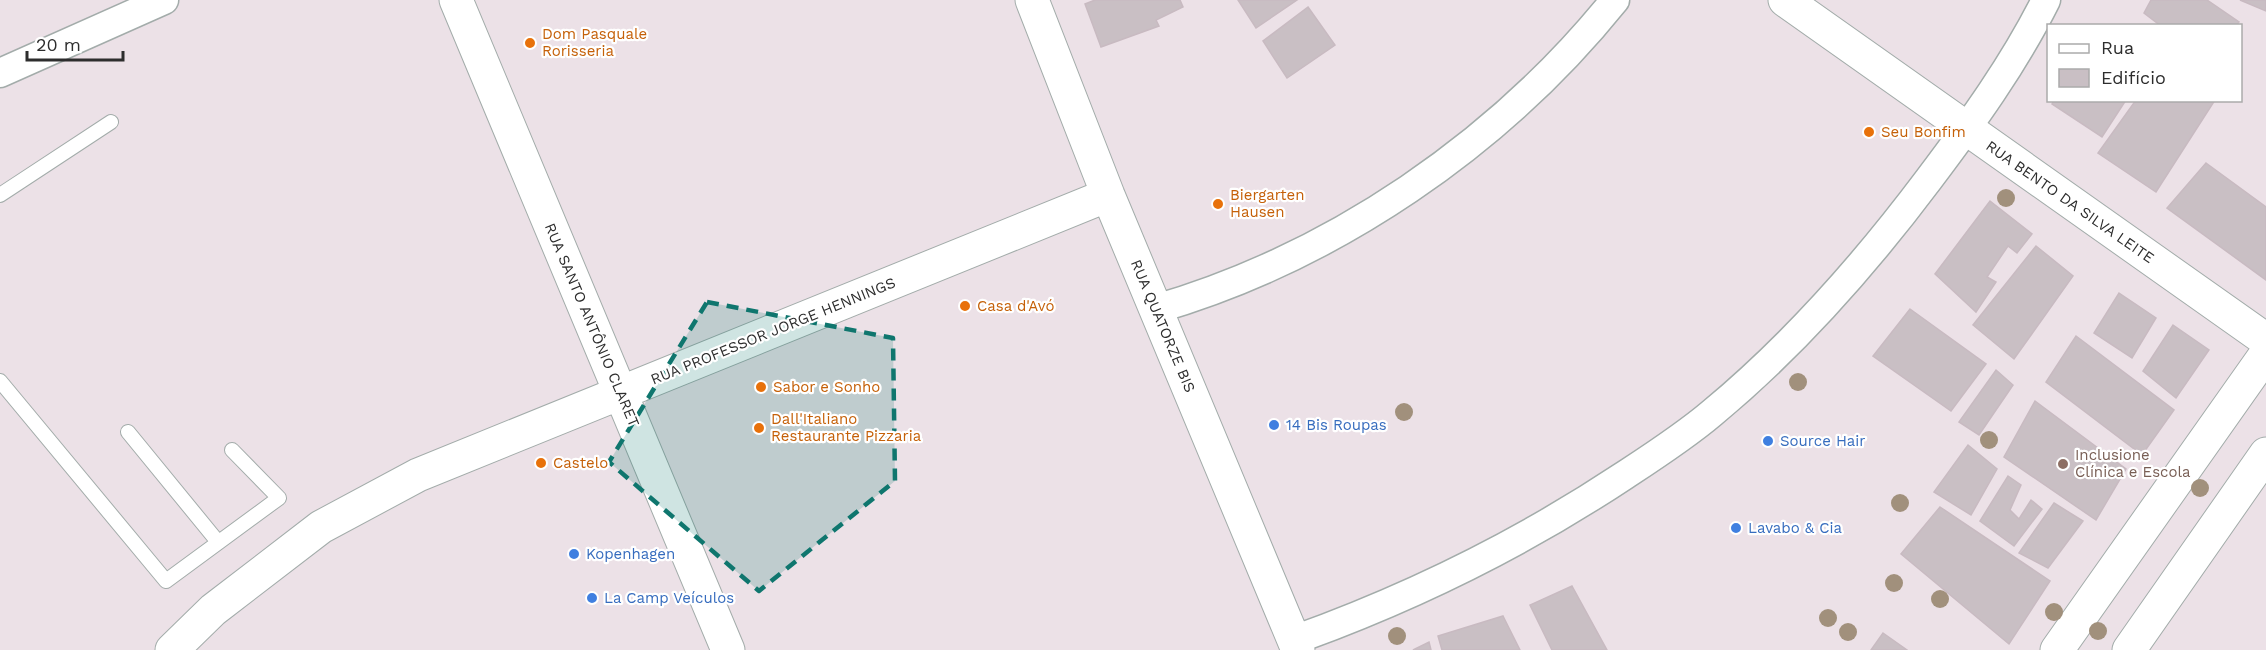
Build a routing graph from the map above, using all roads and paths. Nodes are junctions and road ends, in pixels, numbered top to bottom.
1 (164, 0) edge
2 (456, 0) edge
3 (1032, 0) edge
4 (1615, 0) edge
5 (1785, 0) edge
6 (2046, 0) edge
7 (0, 73) edge
8 (111, 122) dead end
9 (1966, 130) junction
10 (0, 195) edge
11 (1108, 195) junction
12 (1156, 309) junction
13 (2266, 340) edge
14 (2266, 354) edge
15 (0, 381) edge
16 (620, 393) junction
17 (128, 432) dead end
18 (232, 450) dead end
19 (2266, 454) edge
20 (218, 543) junction
21 (1296, 645) edge
22 (172, 650) edge
23 (728, 650) edge
24 (2058, 650) edge
25 (2129, 650) edge

1 - 7 street
2 - 16 street, RUA SANTO ANTÔNIO CLARET
3 - 11 street, RUA QUATORZE BIS
4 - 12 street
5 - 9 street, RUA BENTO DA SILVA LEITE
6 - 9 street
8 - 10 lane
9 - 13 street, RUA BENTO DA SILVA LEITE
9 - 21 street
11 - 12 street, RUA QUATORZE BIS
11 - 16 street, RUA PROFESSOR JORGE HENNINGS
12 - 21 street, RUA QUATORZE BIS
14 - 24 street
15 - 20 lane
16 - 22 street, RUA PROFESSOR JORGE HENNINGS
16 - 23 street, RUA SANTO ANTÔNIO CLARET
17 - 20 lane
18 - 20 lane
19 - 25 street

